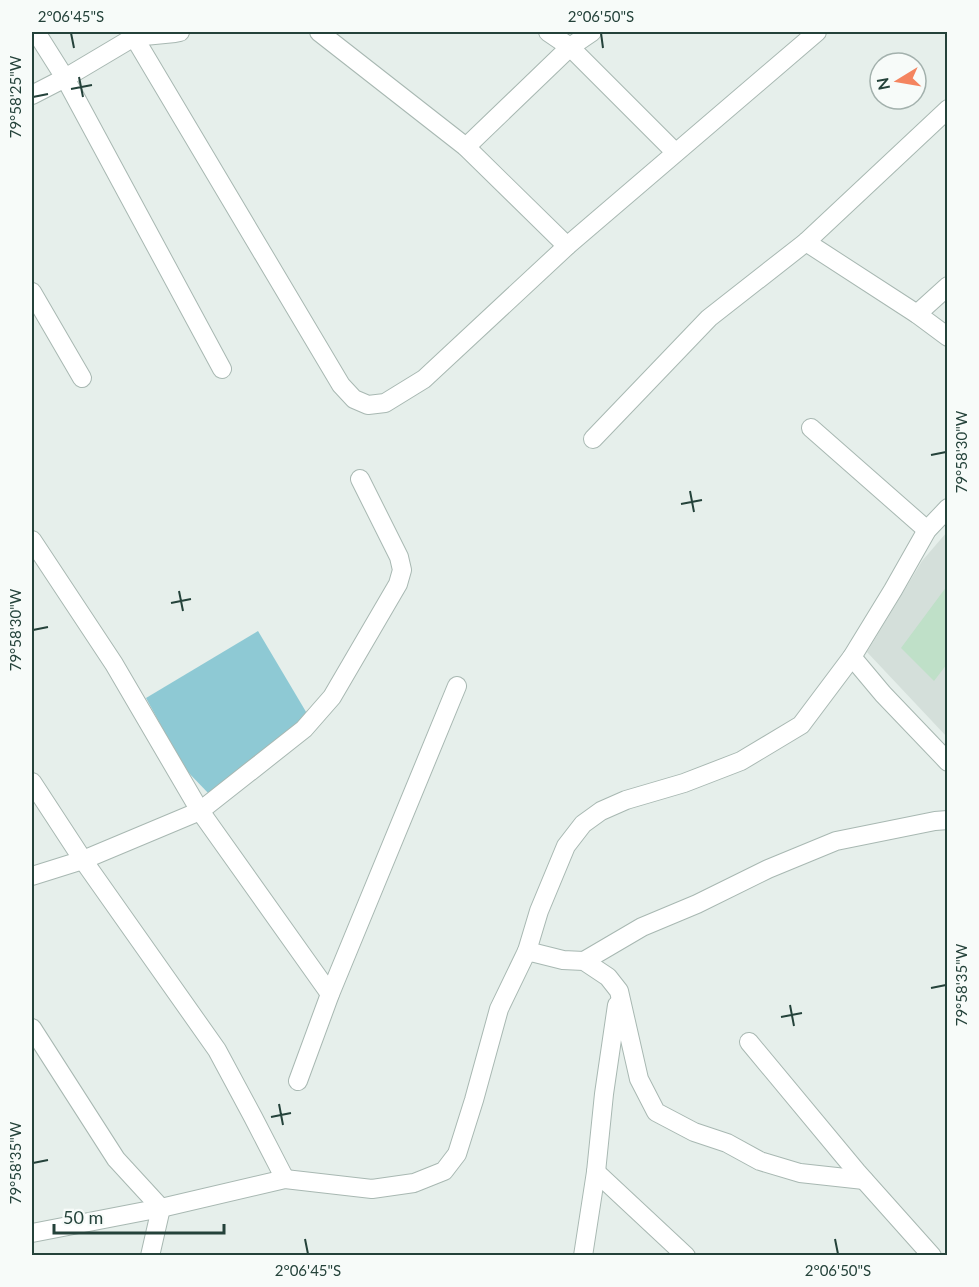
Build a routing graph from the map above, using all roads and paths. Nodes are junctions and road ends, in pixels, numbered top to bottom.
1 (36, 32) edge
2 (180, 32) edge
3 (320, 32) edge
4 (548, 32) edge
5 (592, 32) edge
6 (817, 32) edge
7 (137, 34) edge
8 (570, 47) junction
9 (65, 78) junction
10 (32, 95) edge
11 (948, 109) edge
12 (466, 147) junction
13 (675, 152) junction
14 (806, 242) junction
15 (567, 246) junction
16 (948, 286) edge
17 (32, 292) edge
18 (917, 314) junction
19 (948, 337) edge
20 (222, 369) dead end
21 (82, 378) dead end
22 (811, 428) dead end
23 (593, 440) dead end
24 (360, 479) dead end
25 (948, 508) edge
26 (927, 530) junction
27 (32, 540) edge
28 (852, 657) junction
29 (457, 686) dead end
30 (948, 762) edge
31 (32, 782) edge
32 (200, 812) junction
33 (948, 820) edge
34 (83, 860) junction
35 (32, 876) edge
36 (527, 951) junction
37 (584, 961) junction
38 (619, 991) junction
39 (330, 994) junction
40 (32, 1028) edge
41 (749, 1042) dead end
42 (298, 1081) dead end
43 (596, 1172) junction
44 (285, 1179) junction
45 (864, 1180) junction
46 (161, 1208) junction
47 (32, 1233) edge
48 (150, 1256) edge
49 (584, 1256) edge
50 (686, 1256) edge
51 (932, 1256) edge

1 - 9 street
2 - 7 street
3 - 12 street
4 - 8 street
5 - 8 street
6 - 13 street
7 - 9 street
7 - 15 street
8 - 12 street
8 - 13 street
9 - 10 street
9 - 20 street
11 - 14 street
12 - 15 street
13 - 15 street
14 - 18 street
14 - 23 street
16 - 18 street
17 - 21 street
18 - 19 street
22 - 26 street
24 - 32 street
25 - 26 street
26 - 28 street
27 - 32 street
28 - 30 street
28 - 36 street
29 - 39 street
31 - 34 street
32 - 34 street
32 - 39 street
33 - 37 street
34 - 35 street
34 - 44 street
36 - 37 street
36 - 44 street
37 - 38 street
38 - 43 street
38 - 45 street
39 - 42 street
40 - 46 street
41 - 45 street
43 - 49 street
43 - 50 street
44 - 46 street
45 - 51 street
46 - 47 street
46 - 48 street

